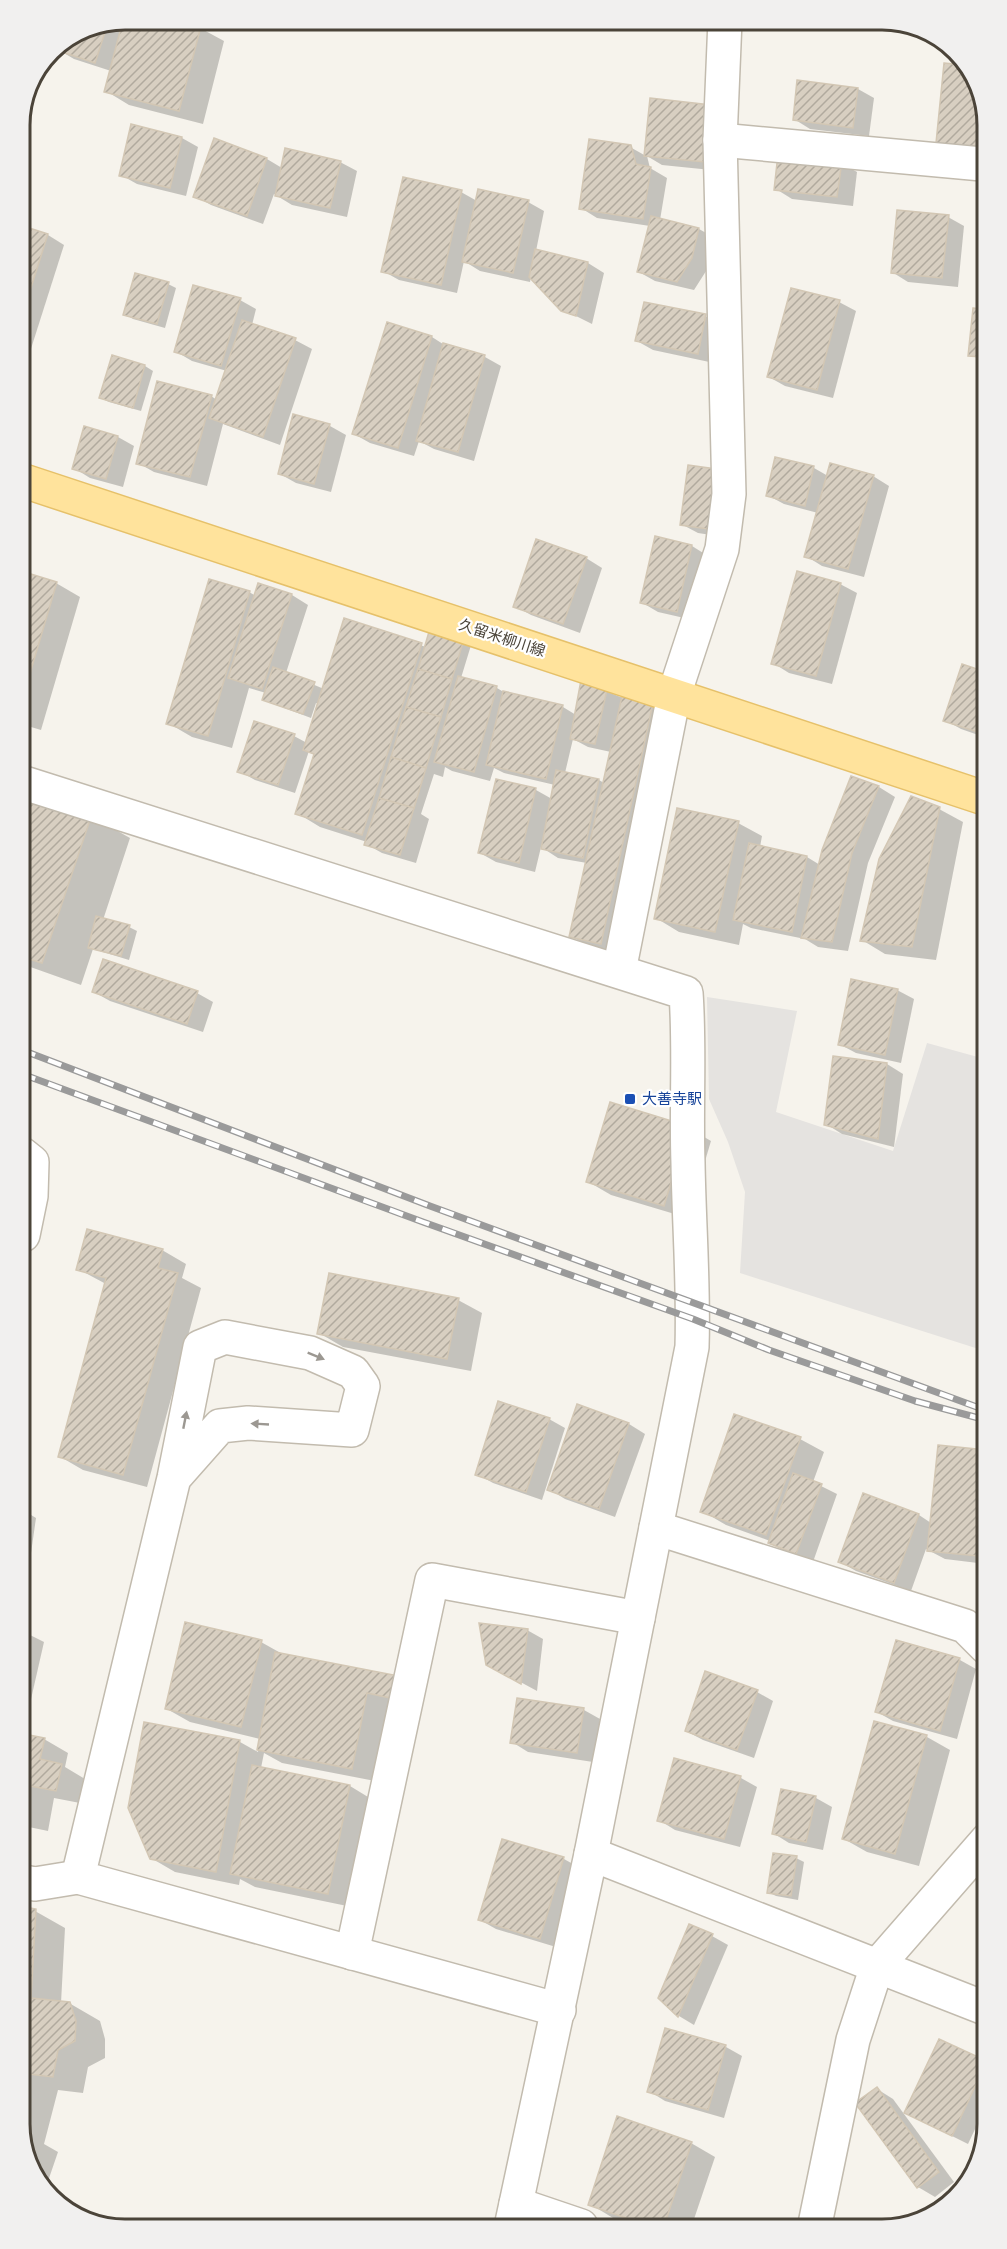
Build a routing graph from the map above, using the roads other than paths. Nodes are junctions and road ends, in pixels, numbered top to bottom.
1 (725, 30) edge
2 (720, 140) junction
3 (977, 164) edge
4 (30, 483) edge
5 (675, 695) junction
6 (30, 785) edge
7 (977, 796) edge
8 (619, 971) junction
9 (30, 1160) edge
10 (30, 1201) edge
11 (174, 1478) junction
12 (656, 1528) junction
13 (638, 1618) junction
14 (977, 1638) edge
15 (977, 1851) edge
16 (591, 1854) junction
17 (78, 1877) junction
18 (30, 1883) edge
19 (352, 1953) junction
20 (877, 1966) junction
21 (977, 2005) edge
22 (559, 2010) junction
23 (513, 2215) edge
24 (538, 2219) edge
25 (816, 2219) edge

1 - 2 street
2 - 3 street
2 - 5 street
4 - 5 main road, 久留米柳川線
5 - 7 main road, 久留米柳川線
5 - 8 street
6 - 8 street
8 - 12 street
9 - 10 street
11 -> 11 street
11 - 17 street
12 - 13 street
12 - 14 street
13 - 16 street
13 - 19 street
15 - 20 street
16 - 20 street
16 - 22 street
17 - 18 street
17 - 19 street
19 - 22 street
20 - 21 street
20 - 25 street
22 - 23 street
23 - 24 street

